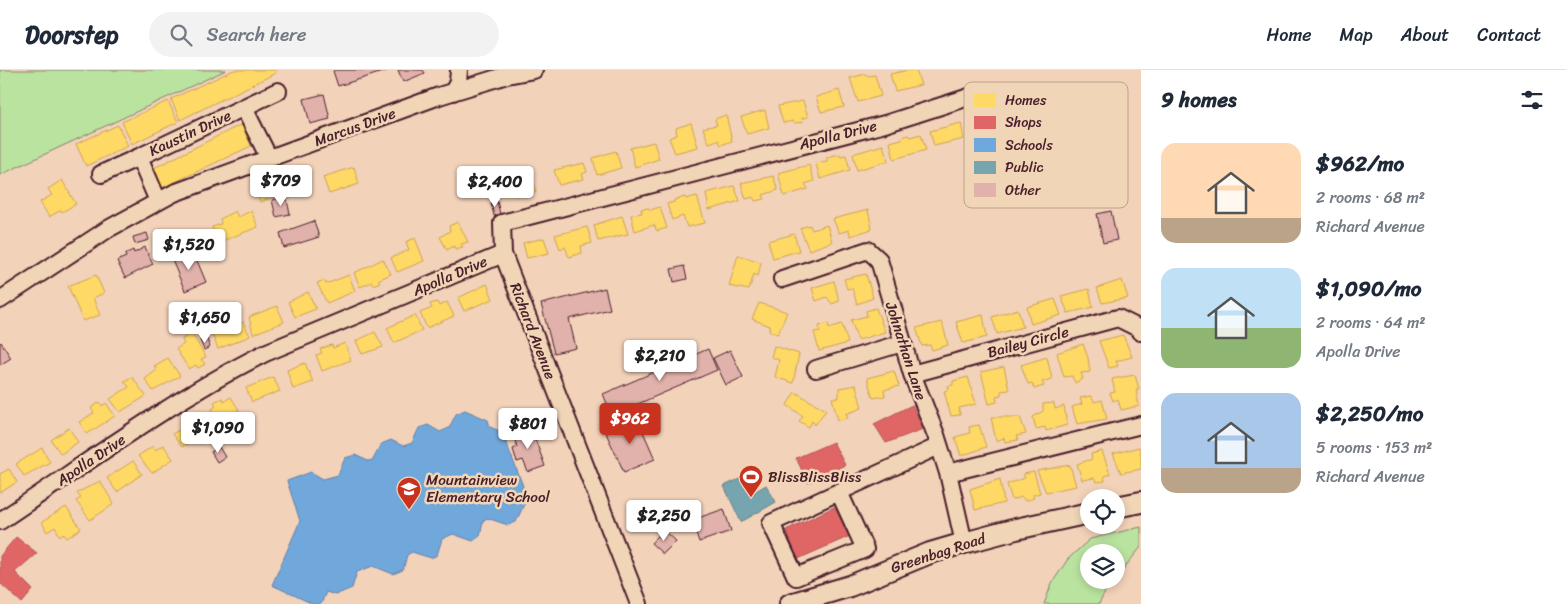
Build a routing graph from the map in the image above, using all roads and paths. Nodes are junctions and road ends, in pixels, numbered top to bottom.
1 (460, 70) edge
2 (534, 70) edge
3 (278, 91) dead end
4 (453, 92) junction
5 (964, 99) edge
6 (244, 108) junction
7 (139, 157) junction
8 (269, 158) junction
9 (100, 174) dead end
10 (158, 201) junction
11 (503, 254) junction
12 (782, 279) dead end
13 (0, 300) edge
14 (1141, 332) edge
15 (902, 343) junction
16 (816, 369) dead end
17 (912, 374) junction
18 (1141, 425) edge
19 (940, 446) junction
20 (948, 473) junction
21 (838, 492) junction
22 (1141, 502) edge
23 (1125, 505) edge
24 (1080, 515) edge
25 (0, 521) edge
26 (964, 543) junction
27 (823, 566) junction
28 (834, 591) junction
29 (639, 604) edge
30 (790, 604) edge

1 - 4 street
2 - 4 street, Marcus Drive
3 - 6 street, Kaustin Drive
4 - 8 street, Marcus Drive
5 - 11 street, Apolla Drive
6 - 7 street, Kaustin Drive
6 - 8 street
7 - 9 street, Kaustin Drive
7 - 10 street
8 - 10 street, Marcus Drive
10 - 13 street, Marcus Drive
11 - 25 street, Apolla Drive
11 - 29 street, Richard Avenue
12 - 15 street, Johnathan Lane
14 - 17 street, Bailey Circle
15 - 16 street
15 - 17 street, Johnathan Lane
17 - 19 street, Johnathan Lane
18 - 20 street
19 - 20 street, Johnathan Lane
19 - 21 street
20 - 26 street, Johnathan Lane
21 - 27 street
21 - 27 street
22 - 23 main road
24 - 26 main road, Greenbag Road
26 - 28 main road, Greenbag Road
27 - 28 street
28 - 30 main road, Greenbag Road

